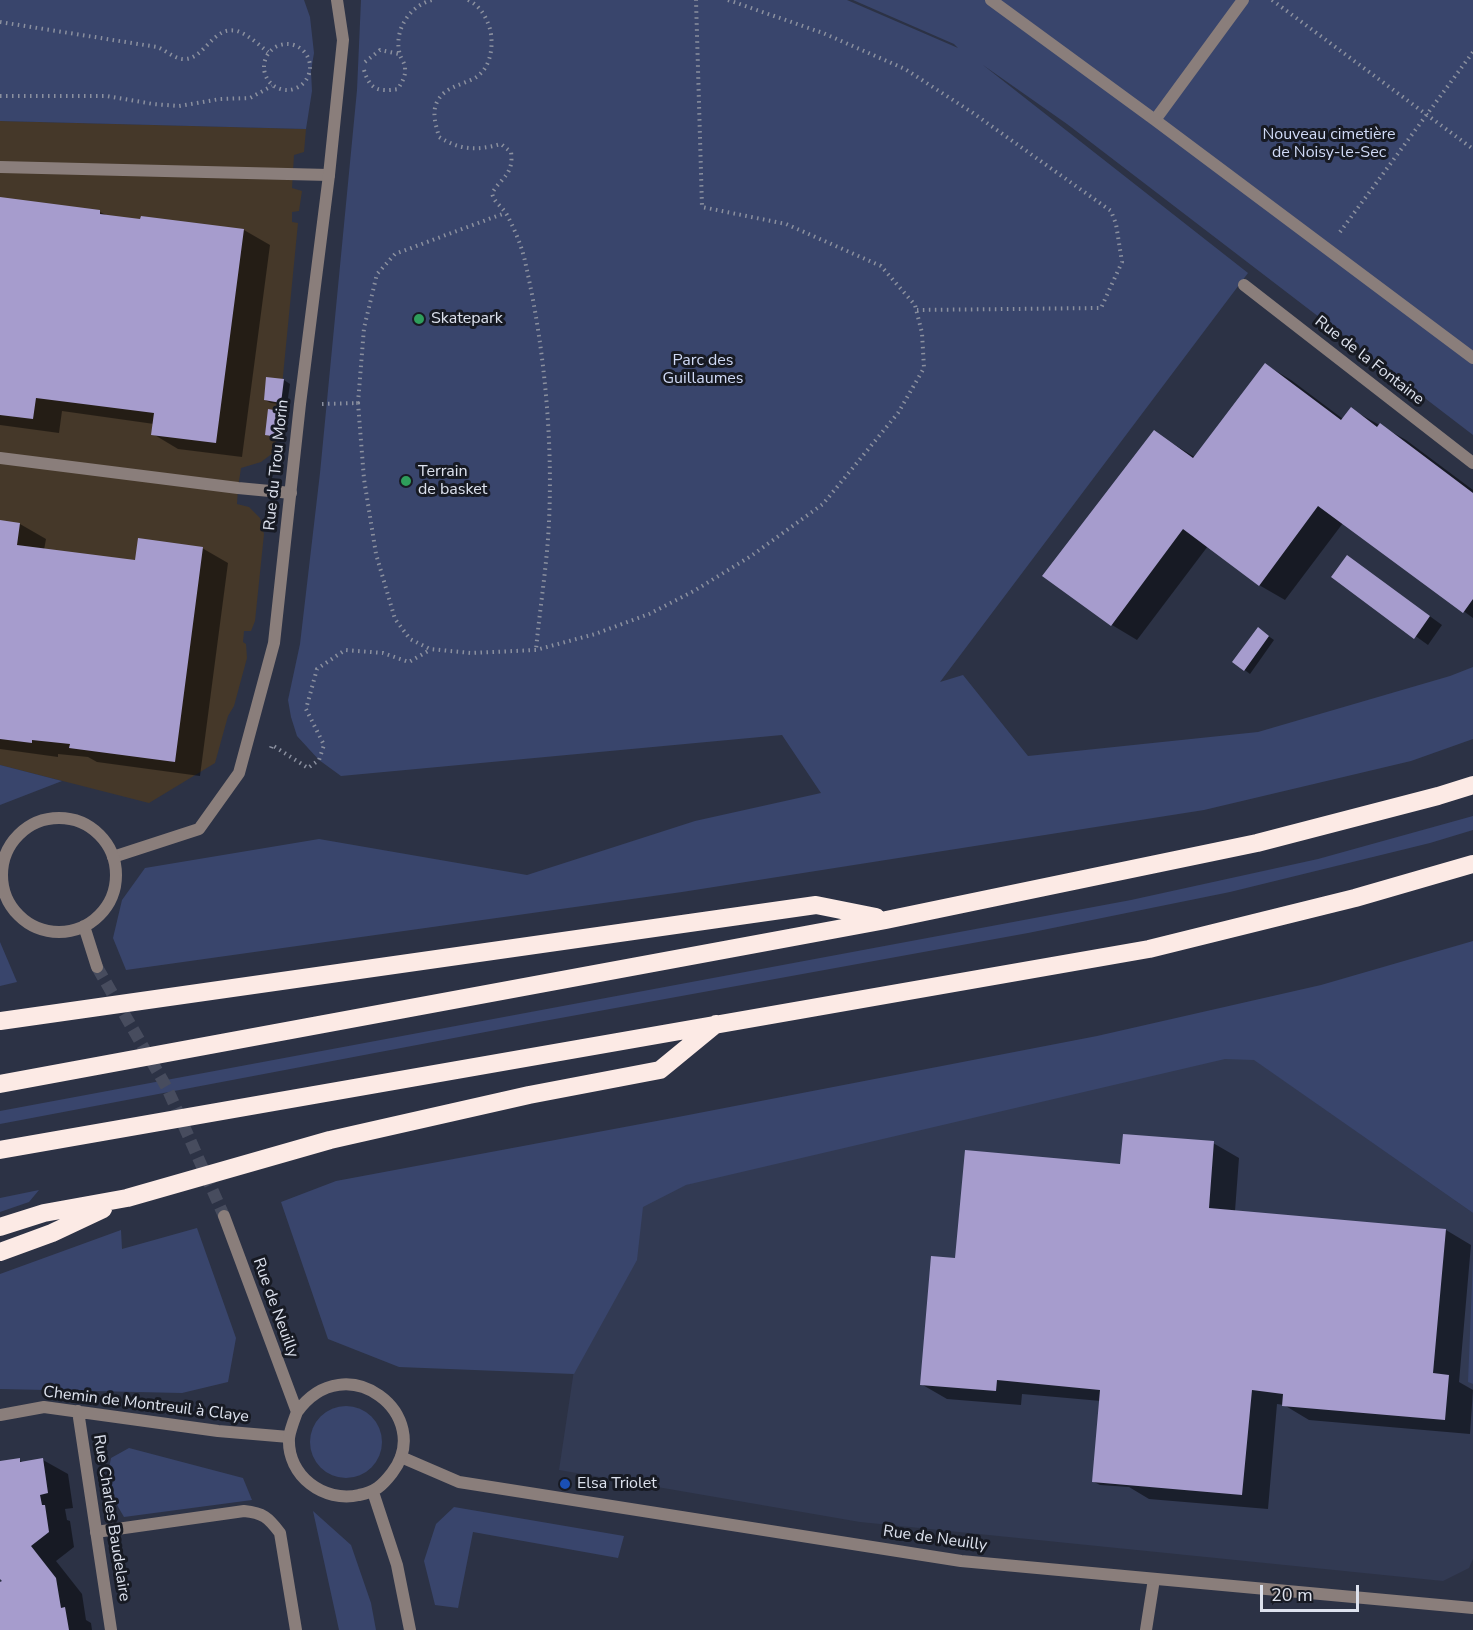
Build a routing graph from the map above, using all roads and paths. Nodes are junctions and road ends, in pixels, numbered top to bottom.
1 (337, 0) edge
2 (432, 0) edge
3 (468, 0) edge
4 (696, 0) edge
5 (728, 0) edge
6 (991, 0) edge
7 (1243, 0) edge
8 (1272, 0) edge
9 (0, 22) edge
10 (268, 52) junction
11 (1473, 52) edge
12 (399, 54) junction
13 (272, 86) junction
14 (0, 96) edge
15 (1426, 114) junction
16 (1155, 120) junction
17 (1473, 149) edge
18 (0, 167) edge
19 (329, 175) junction
20 (506, 213) junction
21 (1327, 250) junction
22 (1244, 285) dead end
23 (917, 310) junction
24 (1473, 358) edge
25 (358, 403) junction
26 (300, 404) junction
27 (0, 458) edge
28 (1473, 463) edge
29 (291, 493) junction
30 (430, 649) junction
31 (536, 650) junction
32 (269, 754) dead end
33 (1473, 784) edge
34 (5, 844) edge
35 (113, 857) junction
36 (1473, 864) edge
37 (886, 920) junction
38 (84, 927) junction
39 (98, 967) tunnel mouth
40 (0, 1021) edge
41 (718, 1023) junction
42 (0, 1084) edge
43 (0, 1150) edge
44 (127, 1198) junction
45 (224, 1216) tunnel mouth
46 (0, 1227) edge
47 (0, 1252) edge
48 (78, 1412) junction
49 (297, 1412) junction
50 (0, 1415) edge
51 (289, 1437) junction
52 (401, 1457) junction
53 (373, 1492) junction
54 (96, 1532) junction
55 (1154, 1579) junction
56 (1473, 1608) edge
57 (111, 1630) edge
58 (296, 1630) edge
59 (410, 1630) edge
60 (1146, 1630) edge

1 - 19 street, Rue du Trou Morin
2 - 12 path
3 - 20 path
4 - 23 path
5 - 23 path
6 - 16 street
7 - 16 street
8 - 15 path
9 - 10 path
10 - 13 path
10 - 13 path
11 - 15 path
12 - 12 path
13 - 14 path
15 - 17 path
15 - 21 path
16 - 21 street
18 - 19 street
19 - 26 street, Rue du Trou Morin
20 - 25 path
20 - 31 path
21 - 24 street
22 - 28 street, Rue de la Fontaine
23 - 31 path
25 - 26 path
25 - 30 path
26 - 29 street, Rue du Trou Morin
27 - 29 street
29 - 35 street, Rue du Trou Morin
30 - 31 path
30 - 32 path
33 - 37 highway
34 - 35 street
34 - 38 street
35 - 38 street
36 - 41 highway
37 - 40 highway
37 - 42 highway
38 - 39 street
41 - 43 highway
41 - 44 highway
44 - 46 highway
44 - 47 highway
45 - 49 street, Rue de Neuilly
48 - 50 street, Chemin de Montreuil à Claye
48 - 51 street, Chemin de Montreuil à Claye
48 - 54 street, Rue Charles Baudelaire
49 - 51 street
49 - 52 street
51 - 53 street
52 - 53 street
52 - 55 street, Rue de Neuilly
53 - 59 street
54 - 57 street, Rue Charles Baudelaire
54 - 58 street
55 - 56 street, Rue de Neuilly
55 - 60 street

